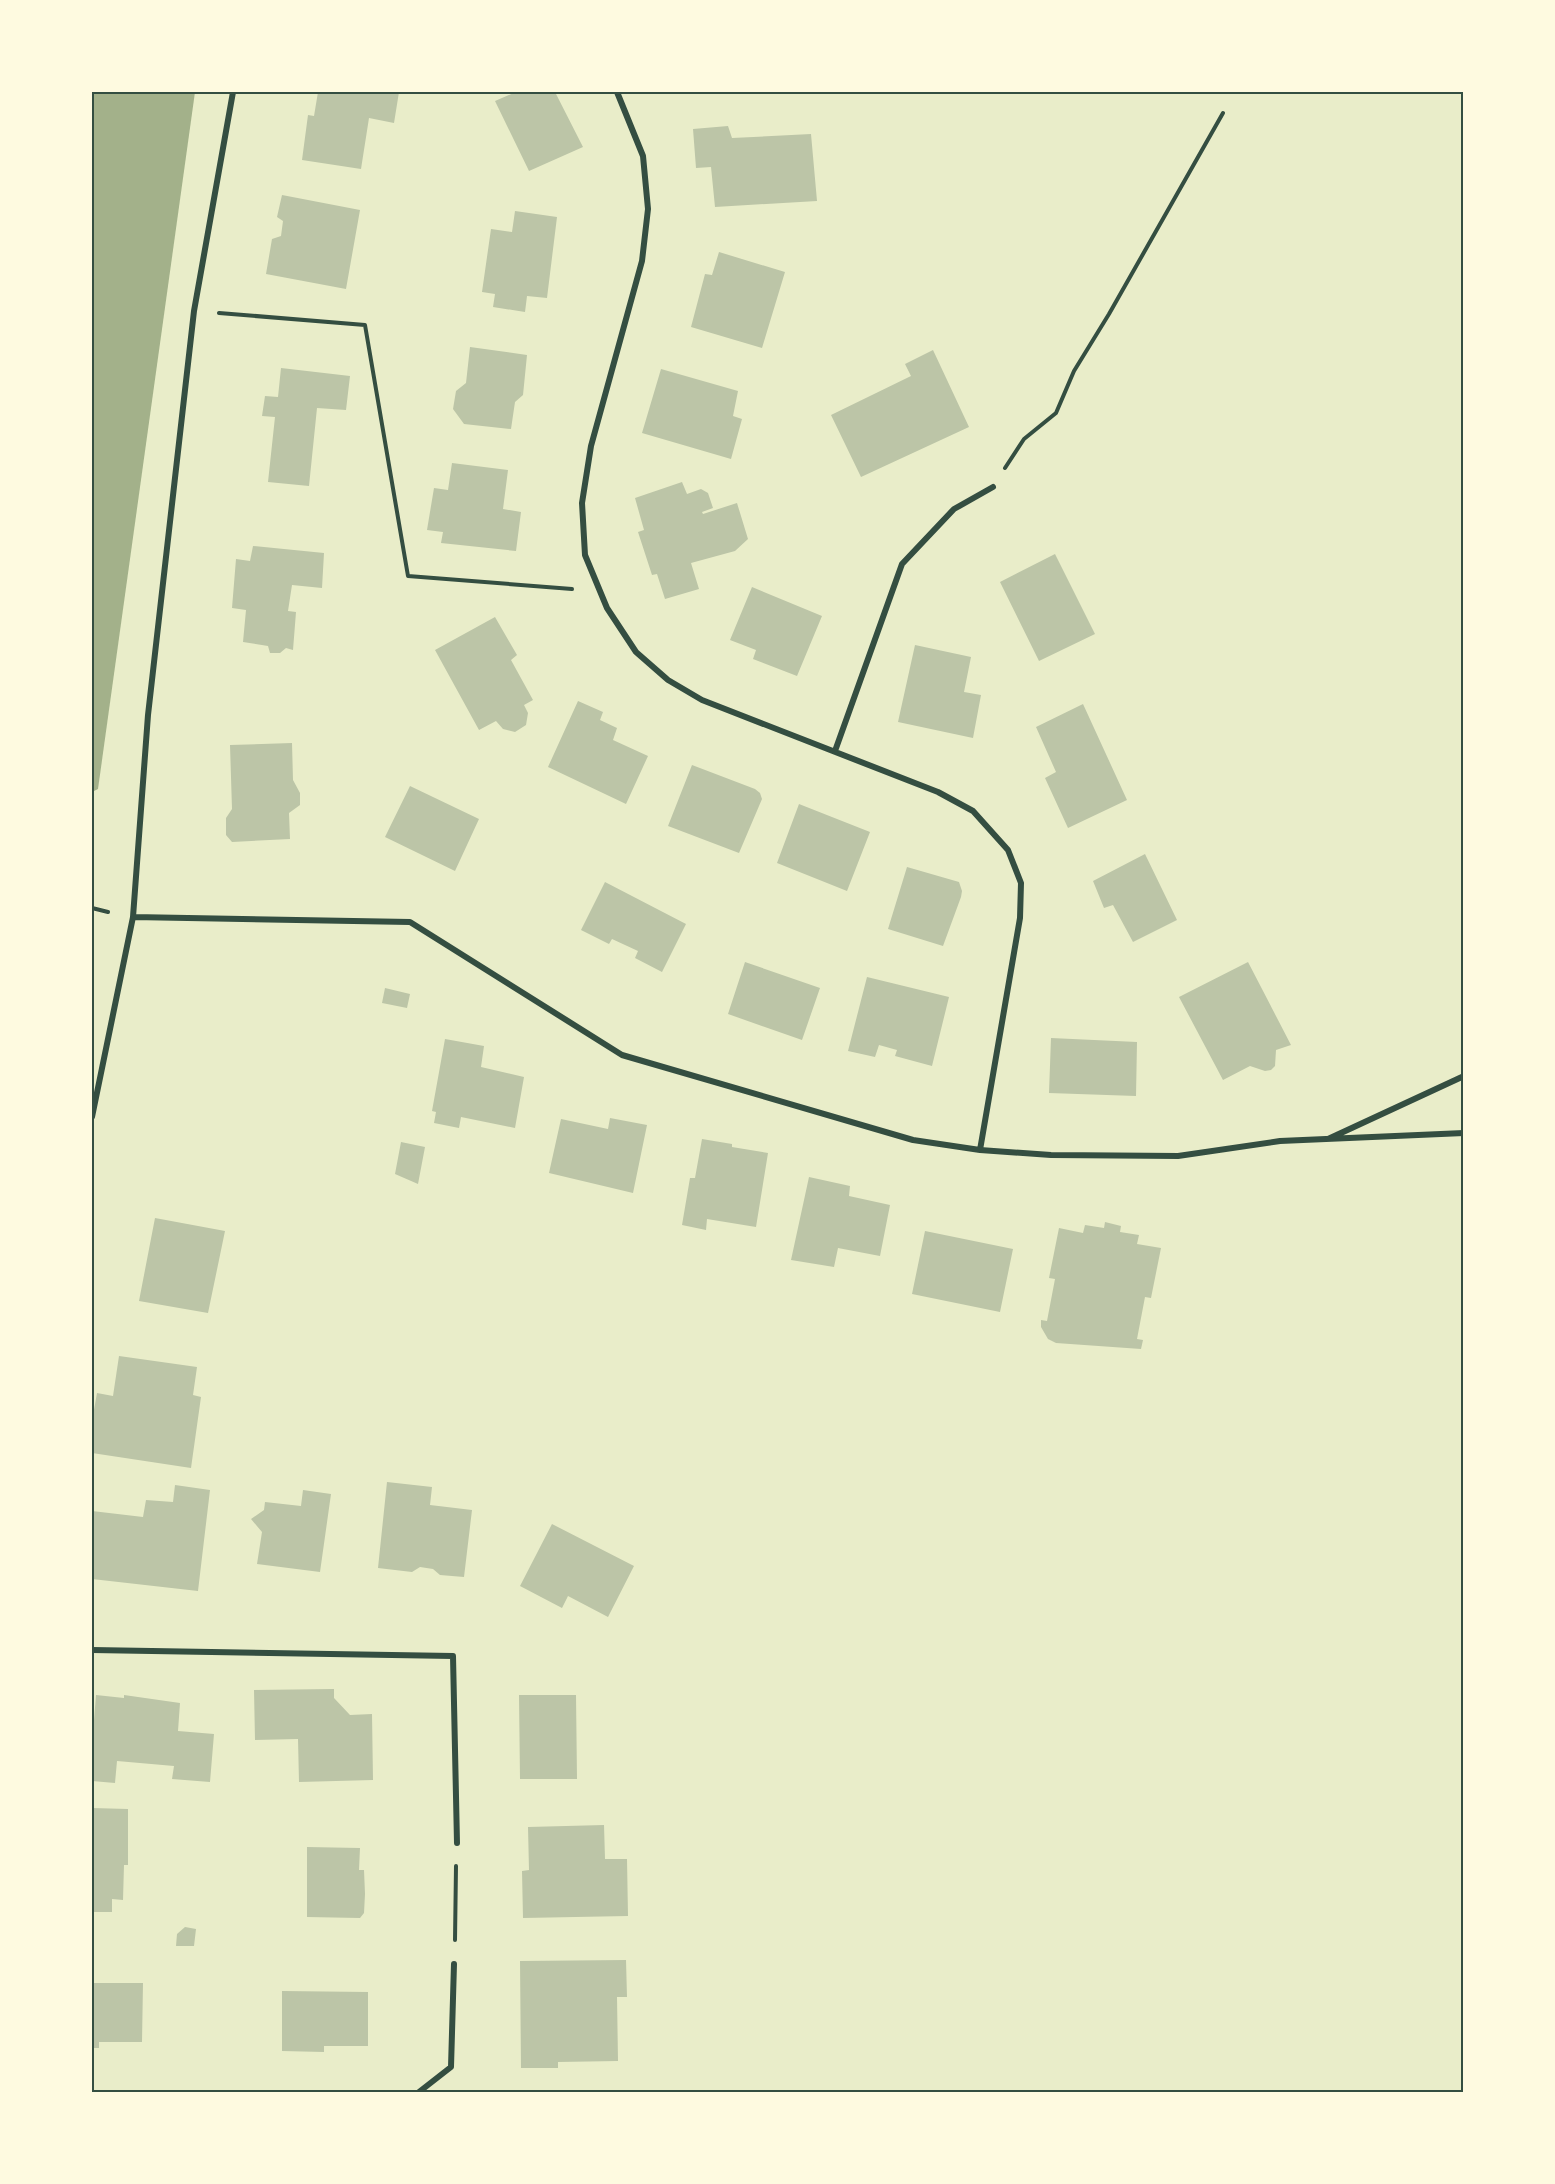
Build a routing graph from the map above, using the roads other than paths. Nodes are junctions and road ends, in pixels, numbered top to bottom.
1 (233, 92) edge
2 (617, 92) edge
3 (993, 487) road end
4 (835, 751) junction
5 (133, 917) junction
6 (1464, 1076) edge
7 (92, 1117) edge
8 (1464, 1133) edge
9 (1325, 1140) junction
10 (980, 1150) junction
11 (92, 1650) edge
12 (457, 1843) road end
13 (454, 1964) road end
14 (419, 2092) edge

1 - 5 street
2 - 4 street
3 - 4 street
4 - 10 street
5 - 7 street
5 - 10 street
6 - 9 street
8 - 9 street
9 - 10 street
11 - 12 street
13 - 14 street

